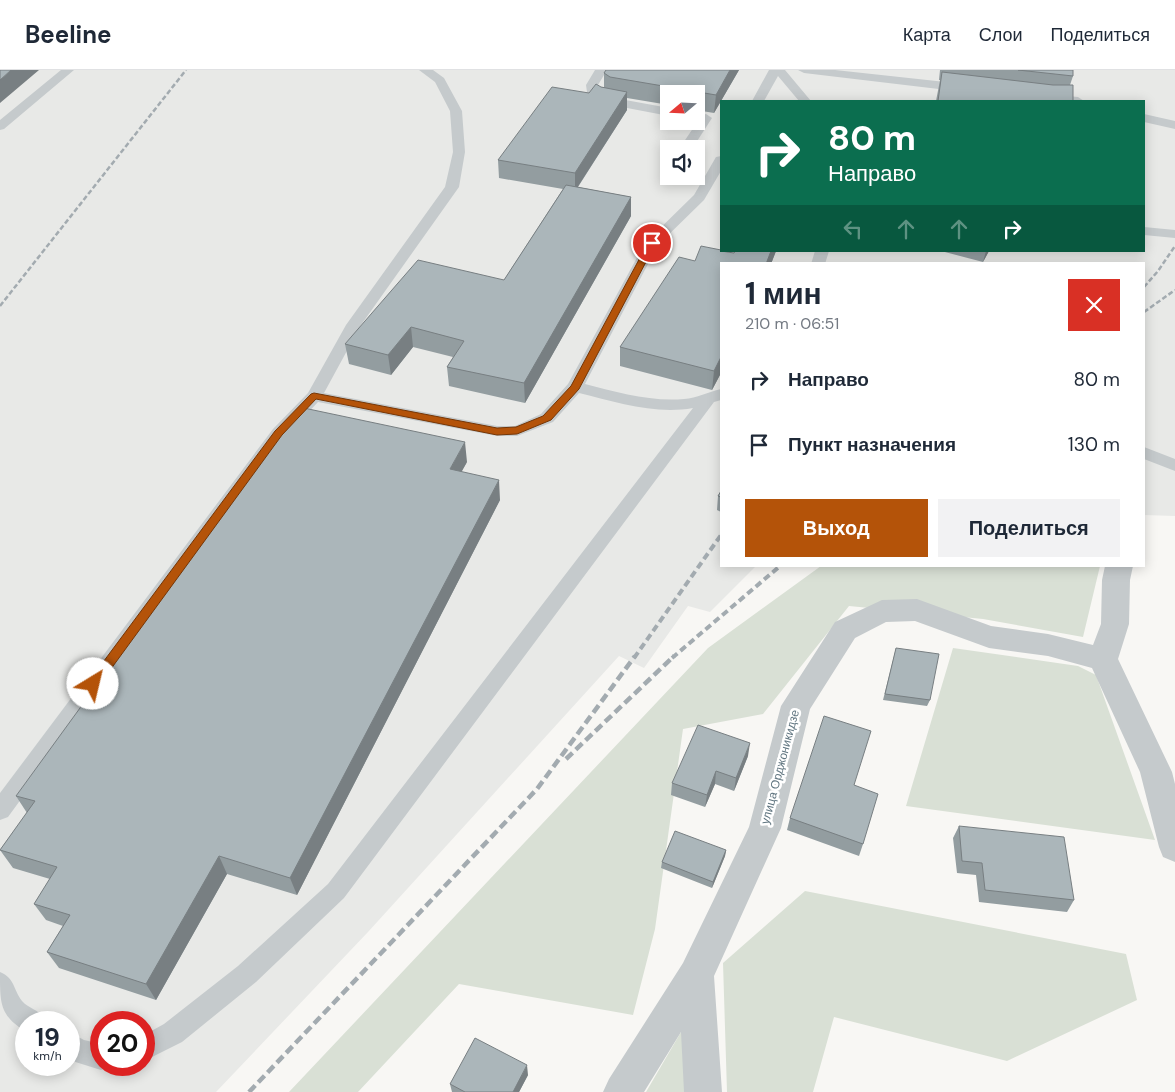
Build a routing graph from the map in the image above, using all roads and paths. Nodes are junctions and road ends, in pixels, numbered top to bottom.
1 (68, 70) edge
2 (425, 70) edge
3 (602, 70) edge
4 (775, 70) edge
5 (779, 70) edge
6 (804, 70) edge
7 (440, 75) edge
8 (977, 90) edge
9 (1035, 96) edge
10 (759, 100) edge
11 (804, 100) edge
12 (1069, 100) edge
13 (660, 110) edge
14 (705, 118) edge
15 (1145, 118) edge
16 (720, 120) edge
17 (1175, 125) edge
18 (0, 126) edge
19 (720, 162) edge
20 (1145, 231) edge
21 (1175, 234) edge
22 (575, 387) junction
23 (314, 396) junction
24 (714, 398) edge
25 (1145, 454) edge
26 (1175, 464) edge
27 (1119, 567) edge
28 (1103, 659) junction
29 (0, 810) edge
30 (1175, 847) edge
31 (696, 975) junction
32 (0, 984) edge
33 (16, 1011) edge
34 (155, 1042) edge
35 (622, 1092) edge
36 (703, 1092) edge

1 - 18 lane
2 - 7 lane
3 - 13 lane
4 - 10 lane
5 - 11 lane
6 - 8 lane
7 - 23 lane
9 - 12 lane
14 - 16 lane
15 - 17 lane
19 - 22 lane
20 - 21 lane
22 - 23 lane
22 - 24 lane
23 - 29 lane
24 - 34 lane
25 - 26 lane
27 - 28 street
28 - 30 street
28 - 31 street, улица Орджоникидзе
31 - 35 street, улица Орджоникидзе
31 - 36 street
32 - 33 lane

